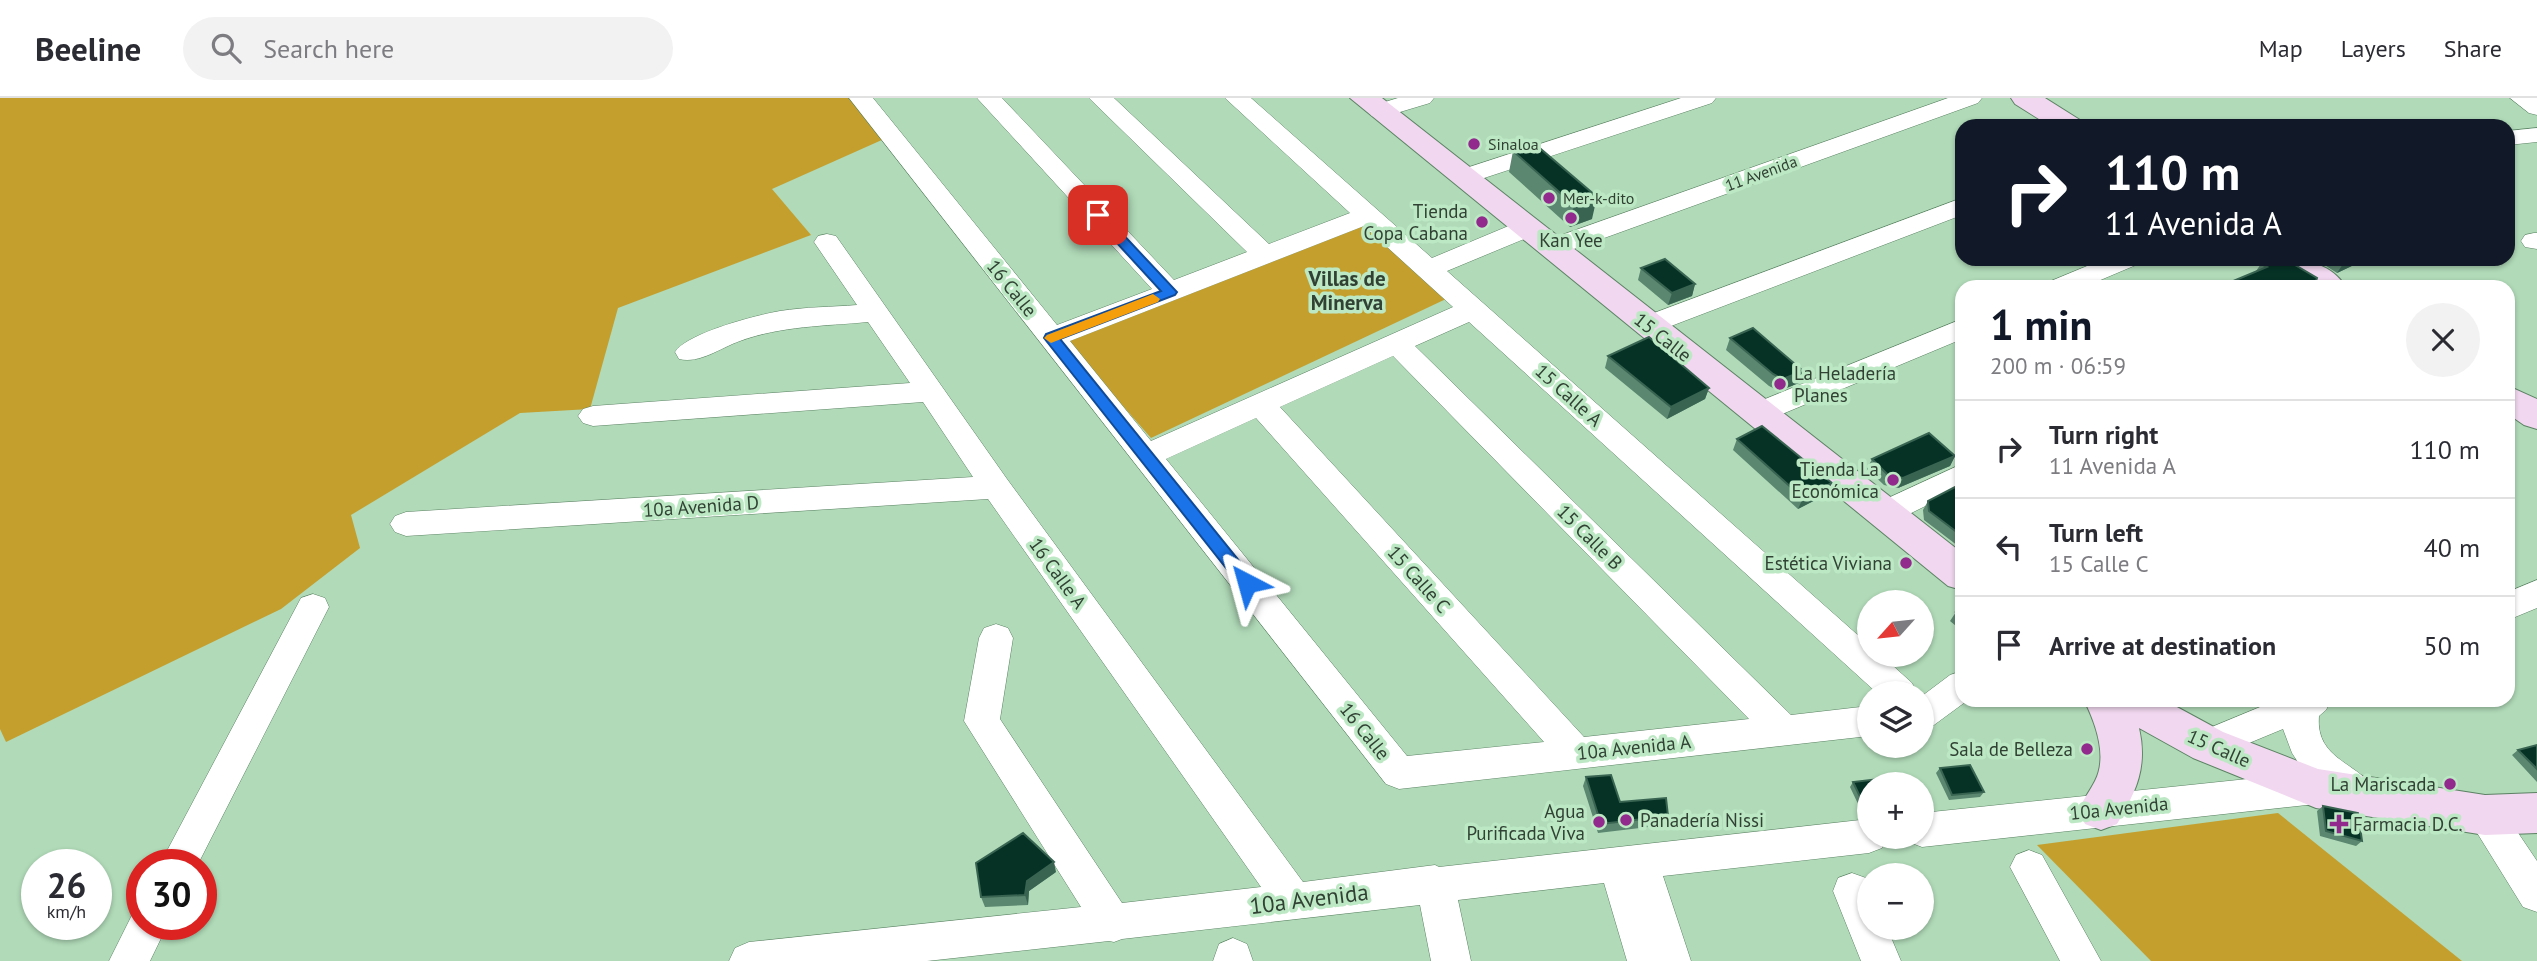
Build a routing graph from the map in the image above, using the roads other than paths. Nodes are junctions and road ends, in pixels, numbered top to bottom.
1 (861, 98) edge
2 (989, 98) edge
3 (1101, 98) edge
4 (1237, 98) edge
5 (1422, 98) edge
6 (1704, 98) edge
7 (1970, 98) edge
8 (2025, 98) edge
9 (2522, 98) edge
10 (1372, 104) edge
11 (2537, 108) edge
12 (2059, 119) edge
13 (2537, 135) edge
14 (2515, 137) edge
15 (1463, 177) junction
16 (1955, 209) edge
17 (1368, 215) junction
18 (1539, 238) junction
19 (827, 242) dead end
20 (1265, 255) junction
21 (2110, 266) edge
22 (2296, 266) edge
23 (1428, 269) junction
24 (2077, 280) edge
25 (2319, 280) edge
26 (1170, 292) junction
27 (1473, 309) junction
28 (876, 313) junction
29 (1648, 325) junction
30 (1955, 331) edge
31 (1051, 338) junction
32 (1396, 343) junction
33 (689, 352) dead end
34 (930, 392) junction
35 (2515, 402) edge
36 (1260, 404) junction
37 (1758, 413) junction
38 (593, 416) dead end
39 (2537, 416) edge
40 (1145, 456) junction
41 (1955, 478) edge
42 (996, 487) junction
43 (1884, 513) junction
44 (406, 524) dead end
45 (1955, 569) edge
46 (2537, 593) edge
47 (2515, 604) edge
48 (313, 607) dead end
49 (996, 638) dead end
50 (1886, 681) edge
51 (1955, 689) edge
52 (1934, 700) edge
53 (2109, 707) edge
54 (2137, 707) edge
55 (2297, 707) edge
56 (2307, 707) edge
57 (1857, 722) edge
58 (1784, 731) junction
59 (2208, 745) junction
60 (1577, 754) junction
61 (1399, 774) joint
62 (2316, 788) junction
63 (2364, 797) junction
64 (2101, 810) junction
65 (2537, 813) edge
66 (2485, 816) junction
67 (1934, 829) edge
68 (1857, 837) edge
69 (187, 849) edge
70 (1628, 863) junction
71 (2029, 867) dead end
72 (1435, 883) junction
73 (1852, 891) dead end
74 (2537, 894) edge
75 (1293, 900) junction
76 (1114, 924) junction
77 (140, 940) edge
78 (129, 961) edge
79 (749, 961) edge
80 (1451, 961) edge
81 (1647, 961) edge
82 (1671, 961) edge
83 (1881, 961) edge
84 (2081, 961) edge

1 - 31 street, 16 Calle
2 - 26 street
3 - 20 street
4 - 17 street, 15 Calle A
5 - 10 street
6 - 15 street
7 - 18 street, 11 Avenida
8 - 12 street
9 - 11 street
10 - 15 street, 15 Calle
13 - 14 street
15 - 18 street, 15 Calle
16 - 29 street
17 - 20 street
17 - 23 street, 15 Calle A
18 - 23 street, 11 Avenida
18 - 29 street, 15 Calle
19 - 28 street, 16 Calle A
20 - 26 street
21 - 24 street
22 - 25 street
23 - 27 street, 15 Calle A
26 - 31 street
27 - 32 street
27 - 50 street, 15 Calle A
28 - 33 street
28 - 34 street, 16 Calle A
29 - 37 street, 15 Calle
30 - 37 street
31 - 40 street, 16 Calle
32 - 36 street
32 - 58 street, 15 Calle B
34 - 38 street
34 - 42 street, 16 Calle A
35 - 39 street
36 - 40 street
36 - 60 street, 15 Calle C
37 - 43 street, 15 Calle
40 - 61 street, 16 Calle
41 - 43 street
42 - 44 street, 10a Avenida D
42 - 75 street, 16 Calle A
43 - 45 street, 15 Calle
46 - 47 street
48 - 69 street
49 - 76 street
51 - 52 street
53 - 64 street
54 - 59 street, 15 Calle
55 - 59 street
56 - 63 street
57 - 58 street, 10a Avenida A
58 - 60 street, 10a Avenida A
59 - 62 street, 15 Calle
60 - 61 street, 10a Avenida A
62 - 63 street, 15 Calle
62 - 64 street, 10a Avenida
63 - 66 street, 15 Calle
64 - 67 street, 10a Avenida
65 - 66 street, 15 Calle
66 - 74 street
68 - 70 street, 10a Avenida
70 - 72 street, 10a Avenida
70 - 81 street
70 - 82 street
71 - 84 street
72 - 75 street, 10a Avenida
72 - 80 street
73 - 83 street
75 - 76 street, 10a Avenida
76 - 79 street, 10a Avenida
77 - 78 street

